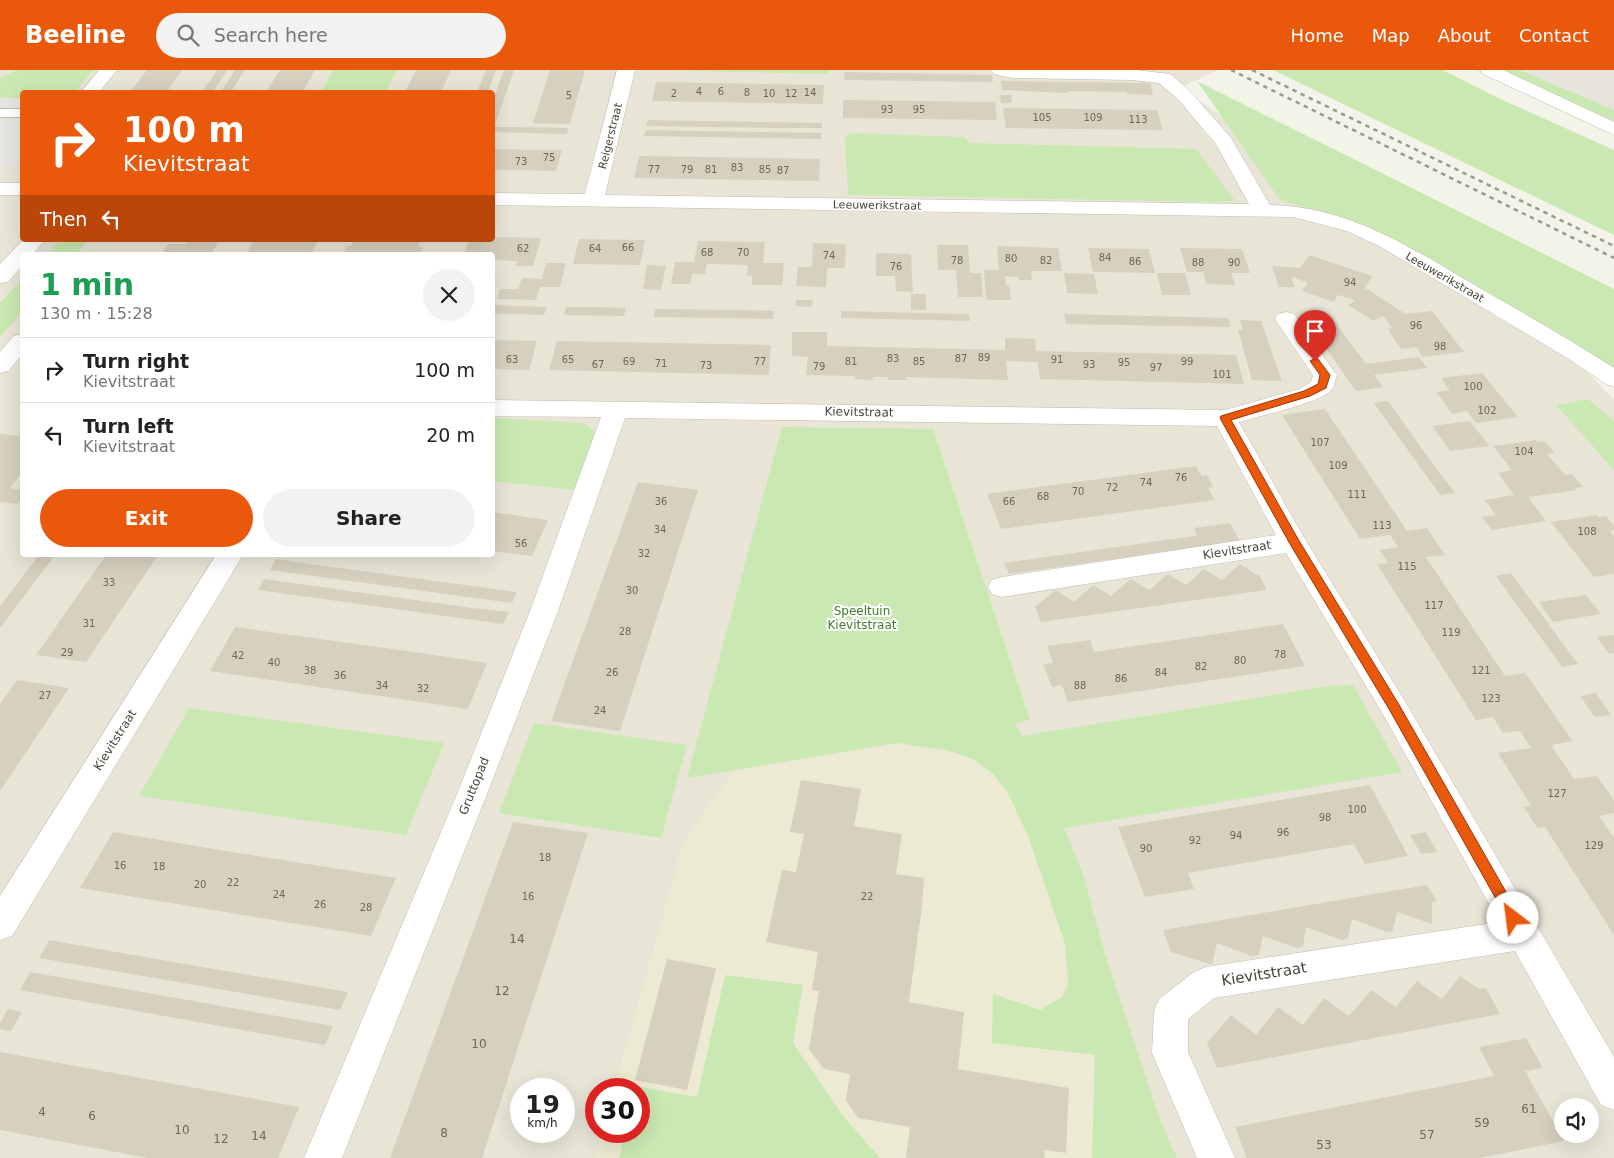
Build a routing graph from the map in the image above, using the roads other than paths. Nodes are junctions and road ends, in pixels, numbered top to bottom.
1 (108, 70) edge
2 (626, 70) edge
3 (1000, 70) edge
4 (1489, 70) edge
5 (92, 90) edge
6 (0, 113) edge
7 (20, 113) edge
8 (1614, 129) edge
9 (495, 199) edge
10 (593, 201) junction
11 (1262, 210) junction
12 (33, 242) edge
13 (24, 252) edge
14 (20, 256) edge
15 (0, 277) edge
16 (1286, 319) dead end
17 (20, 343) edge
18 (0, 366) edge
19 (1614, 379) edge
20 (495, 408) edge
21 (616, 410) junction
22 (1225, 418) junction
23 (1294, 542) junction
24 (229, 557) edge
25 (1002, 587) dead end
26 (0, 924) edge
27 (1523, 934) junction
28 (1614, 1092) edge
29 (323, 1158) edge
30 (1216, 1158) edge

1 - 5 street
2 - 10 street, Reigerstraat
3 - 11 street
4 - 8 street
6 - 7 lane
9 - 10 street, Leeuwerikstraat
10 - 11 street, Leeuwerikstraat
11 - 19 street, Leeuwerikstraat
12 - 13 street
14 - 15 street
16 - 22 street, Kievitstraat
17 - 18 street
20 - 21 street, Kievitstraat
21 - 22 street, Kievitstraat
21 - 29 street, Gruttopad
22 - 23 street, Kievitstraat
23 - 25 street, Kievitstraat
23 - 27 street, Kievitstraat
24 - 26 street, Kievitstraat
27 - 28 street, Kievitstraat
27 - 30 street, Kievitstraat

